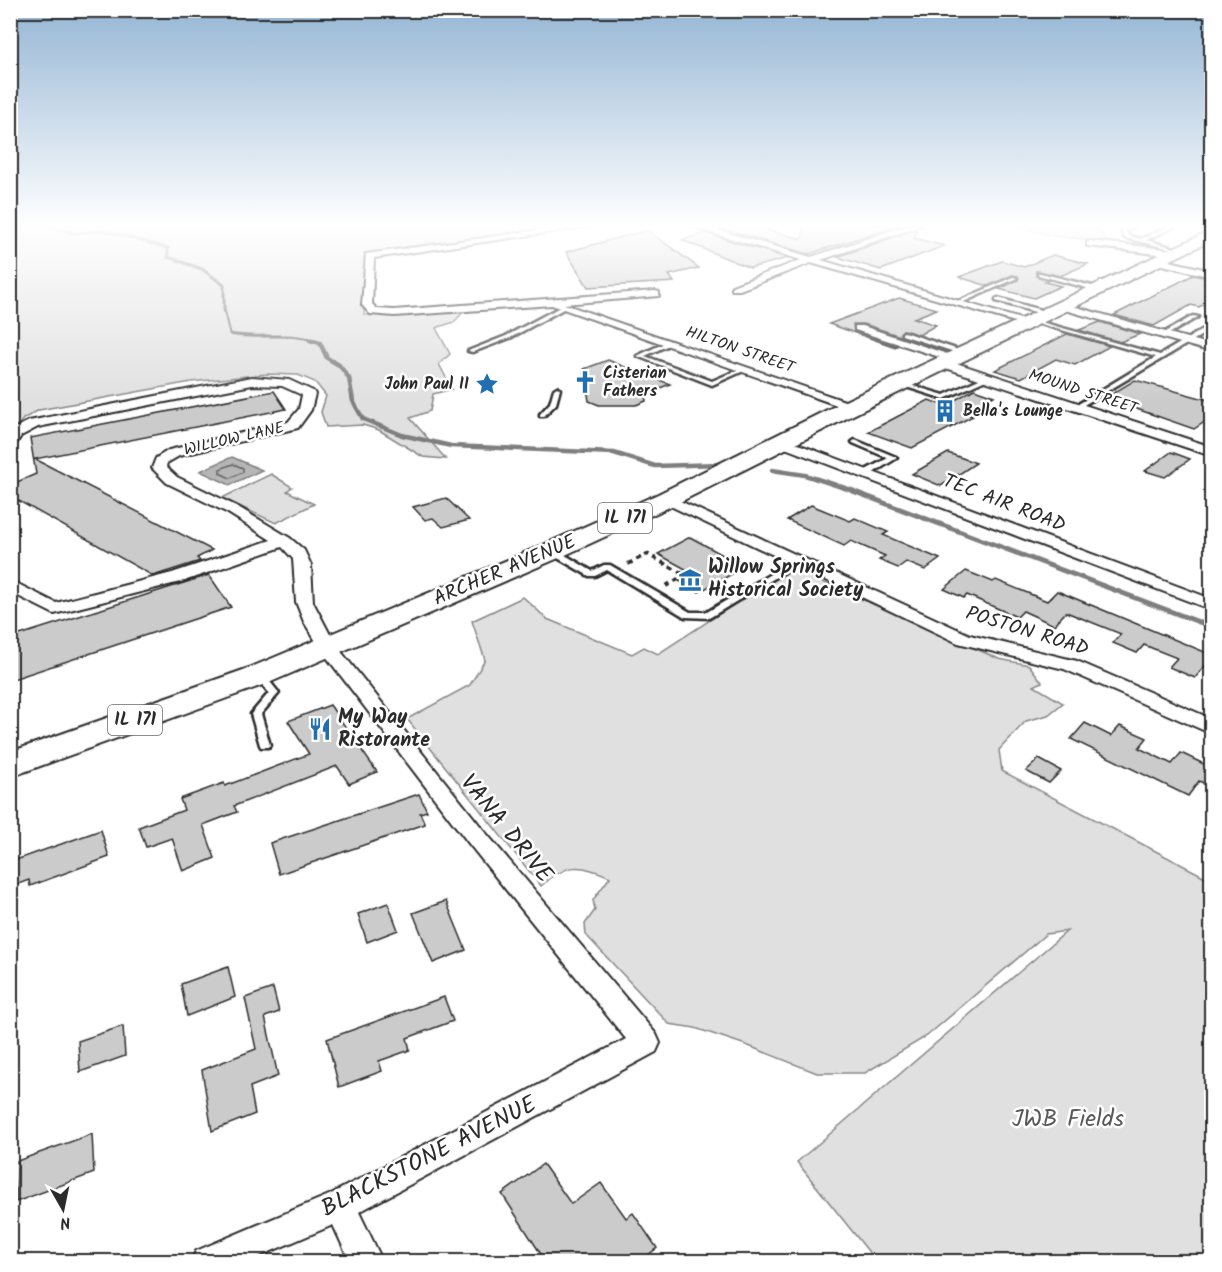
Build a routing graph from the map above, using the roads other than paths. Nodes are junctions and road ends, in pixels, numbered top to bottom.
1 (368, 284) edge
2 (746, 284) edge
3 (893, 284) edge
4 (1000, 284) edge
5 (1080, 284) edge
6 (1108, 284) edge
7 (736, 288) dead end
8 (1098, 289) junction
9 (655, 294) dead end
10 (998, 300) dead end
11 (549, 302) junction
12 (957, 303) junction
13 (564, 307) junction
14 (1041, 315) junction
15 (1195, 317) dead end
16 (1212, 327) edge
17 (859, 328) dead end
18 (904, 334) dead end
19 (1163, 335) junction
20 (1187, 342) junction
21 (669, 343) junction
22 (1212, 349) edge
23 (471, 351) dead end
24 (1161, 357) junction
25 (953, 358) junction
26 (745, 369) junction
27 (988, 377) junction
28 (900, 384) junction
29 (557, 389) dead end
30 (853, 406) junction
31 (1077, 407) junction
32 (542, 415) dead end
33 (782, 442) junction
34 (855, 442) dead end
35 (10, 443) edge
36 (1212, 452) edge
37 (865, 474) junction
38 (667, 500) junction
39 (284, 541) junction
40 (552, 550) junction
41 (797, 562) junction
42 (10, 585) edge
43 (1212, 605) edge
44 (328, 647) junction
45 (260, 675) junction
46 (1212, 727) edge
47 (265, 745) dead end
48 (10, 765) edge
49 (646, 1043) joint
50 (340, 1206) junction
51 (207, 1262) edge
52 (367, 1262) edge

1 - 11 street
2 - 7 street
3 - 12 street
4 - 12 lane
5 - 8 lane
6 - 8 main road, ARCHER AVENUE / IL 171
8 - 14 main road, ARCHER AVENUE / IL 171
9 - 11 street
10 - 14 lane
11 - 13 street, HILTON STREET
12 - 14 street
13 - 21 street, HILTON STREET
13 - 23 lane
14 - 19 street
14 - 24 lane
14 - 25 main road, ARCHER AVENUE / IL 171
15 - 19 lane
16 - 20 lane
17 - 25 street, MOUND STREET
18 - 25 lane
19 - 20 street
20 - 22 street
20 - 24 lane
21 - 26 street, HILTON STREET
21 - 26 lane
24 - 31 lane
25 - 27 street, MOUND STREET
25 - 28 main road, ARCHER AVENUE / IL 171
26 - 30 street, HILTON STREET
27 - 28 lane
27 - 31 street, MOUND STREET
28 - 30 main road, ARCHER AVENUE / IL 171
29 - 32 lane
30 - 33 main road, ARCHER AVENUE / IL 171
31 - 36 street, MOUND STREET
33 - 37 street, TEC AIR ROAD
33 - 38 main road, ARCHER AVENUE / IL 171
34 - 37 lane
35 - 39 street, WILLOW LANE
37 - 43 street, TEC AIR ROAD
38 - 40 main road, ARCHER AVENUE / IL 171
38 - 41 street, POSTON ROAD
39 - 42 street
39 - 44 street, WILLOW LANE
40 - 41 lane
40 - 44 main road, ARCHER AVENUE / IL 171
41 - 46 street, POSTON ROAD
44 - 45 main road, ARCHER AVENUE / IL 171
44 - 49 street, VANA DRIVE
45 - 47 lane
45 - 48 main road, ARCHER AVENUE / IL 171
49 - 50 street, BLACKSTONE AVENUE
50 - 51 street, BLACKSTONE AVENUE
50 - 52 street

